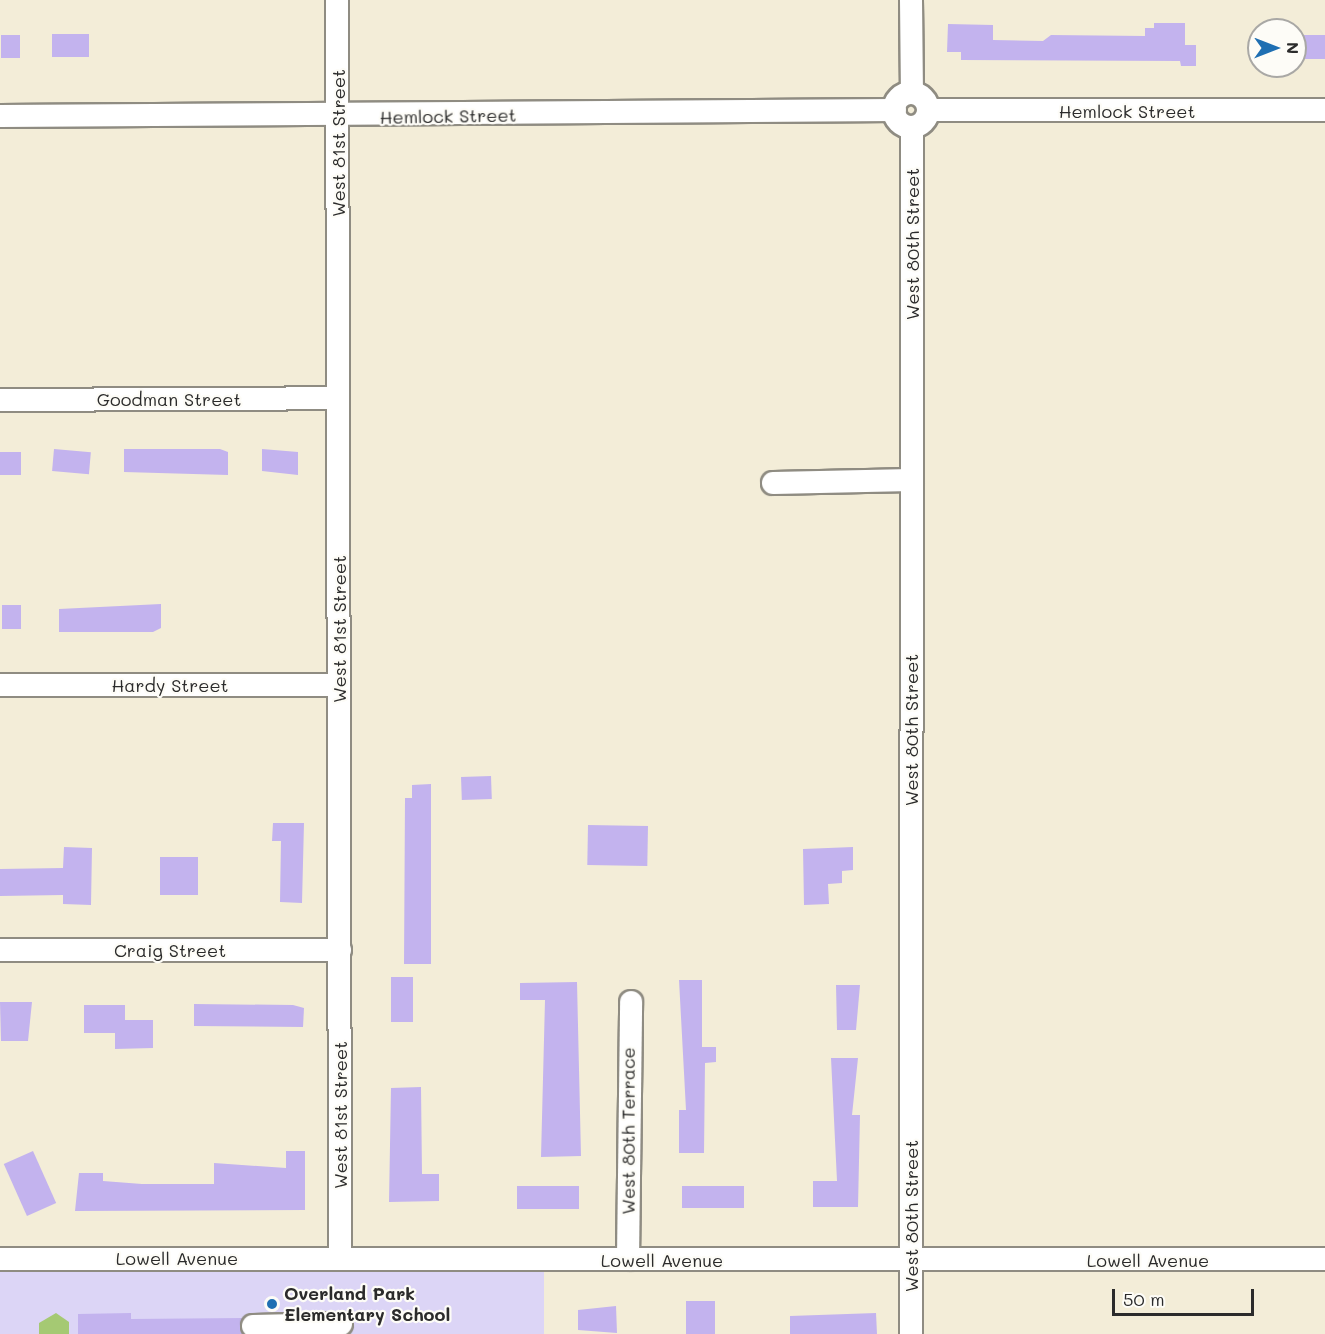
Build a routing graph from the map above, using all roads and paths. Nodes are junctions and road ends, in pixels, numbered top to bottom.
1 (337, 0) edge
2 (911, 0) edge
3 (912, 93) junction
4 (895, 110) junction
5 (928, 110) junction
6 (1325, 110) edge
7 (0, 116) edge
8 (339, 118) junction
9 (912, 127) junction
10 (338, 398) junction
11 (0, 400) edge
12 (912, 480) junction
13 (773, 483) dead end
14 (0, 685) edge
15 (339, 685) junction
16 (0, 950) edge
17 (340, 950) junction
18 (631, 1002) dead end
19 (0, 1258) edge
20 (340, 1258) junction
21 (628, 1259) junction
22 (1325, 1259) edge
23 (911, 1261) junction
24 (341, 1324) dead end
25 (253, 1326) dead end
26 (911, 1334) edge

1 - 8 street, West 81st Street
2 - 3 street
3 - 4 street
3 - 5 street
4 - 8 street, Hemlock Street
4 - 9 street
5 - 6 street, Hemlock Street
5 - 9 street
7 - 8 street, Hemlock Street
8 - 10 street, West 81st Street
9 - 12 street, West 80th Street
10 - 11 street, Goodman Street
10 - 15 street, West 81st Street
12 - 13 street
12 - 23 street, West 80th Street
14 - 15 street, Hardy Street
15 - 17 street, West 81st Street
16 - 17 street, Craig Street
17 - 20 street, West 81st Street
18 - 21 street, West 80th Terrace
19 - 20 street, Lowell Avenue
20 - 21 street, Lowell Avenue
21 - 23 street, Lowell Avenue
22 - 23 street, Lowell Avenue
23 - 26 street, West 80th Street
24 - 25 street

